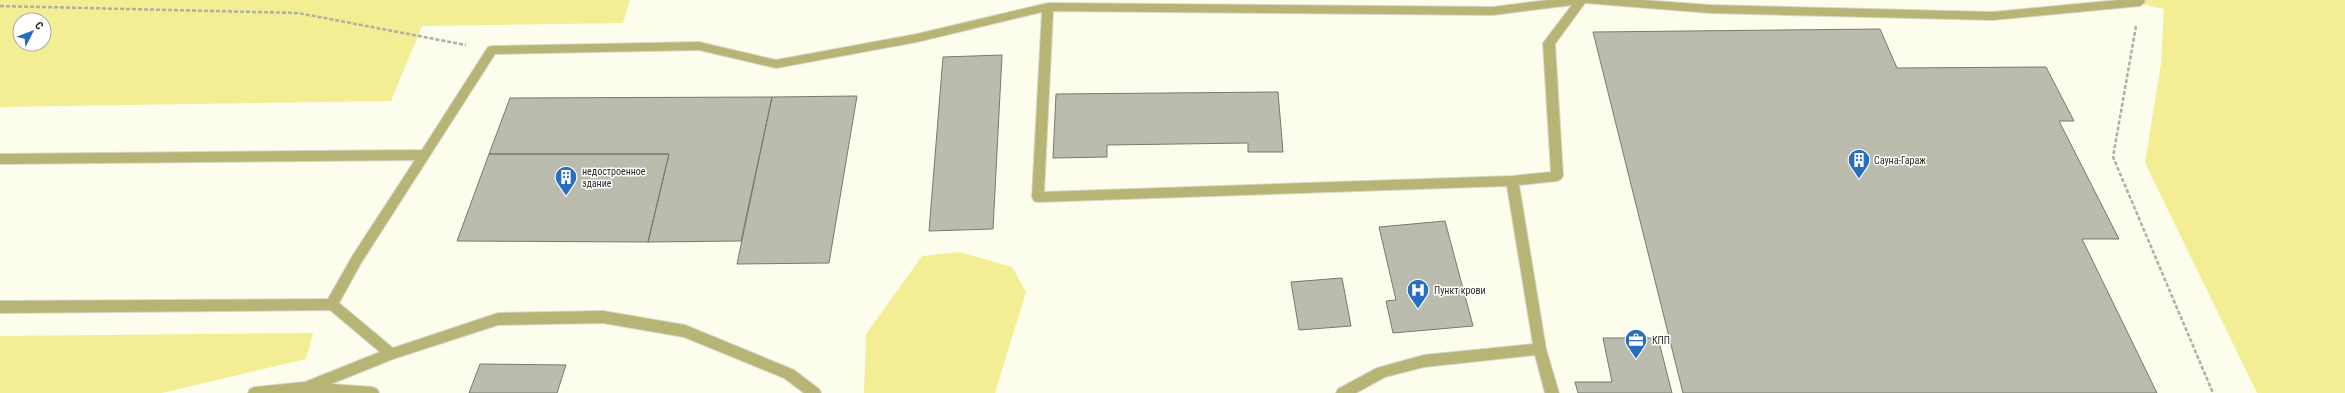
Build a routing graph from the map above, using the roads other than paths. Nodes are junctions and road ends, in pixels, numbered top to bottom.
1 (1580, 0) edge
2 (1587, 0) edge
3 (2140, 2) road end
4 (1048, 7) junction
5 (425, 155) junction
6 (0, 159) edge
7 (1512, 181) junction
8 (332, 304) junction
9 (0, 307) edge
10 (1540, 349) junction
11 (391, 354) junction
12 (304, 388) junction
13 (255, 393) edge
14 (372, 393) edge
15 (814, 393) edge
16 (1343, 393) edge
17 (1552, 393) edge

1 - 4 lane
1 - 7 lane
2 - 3 lane
4 - 5 lane
4 - 7 lane
5 - 6 lane
5 - 8 lane
7 - 10 lane
8 - 9 lane
8 - 11 lane
10 - 16 lane
10 - 17 lane
11 - 12 lane
11 - 15 lane
12 - 13 lane
12 - 14 lane

